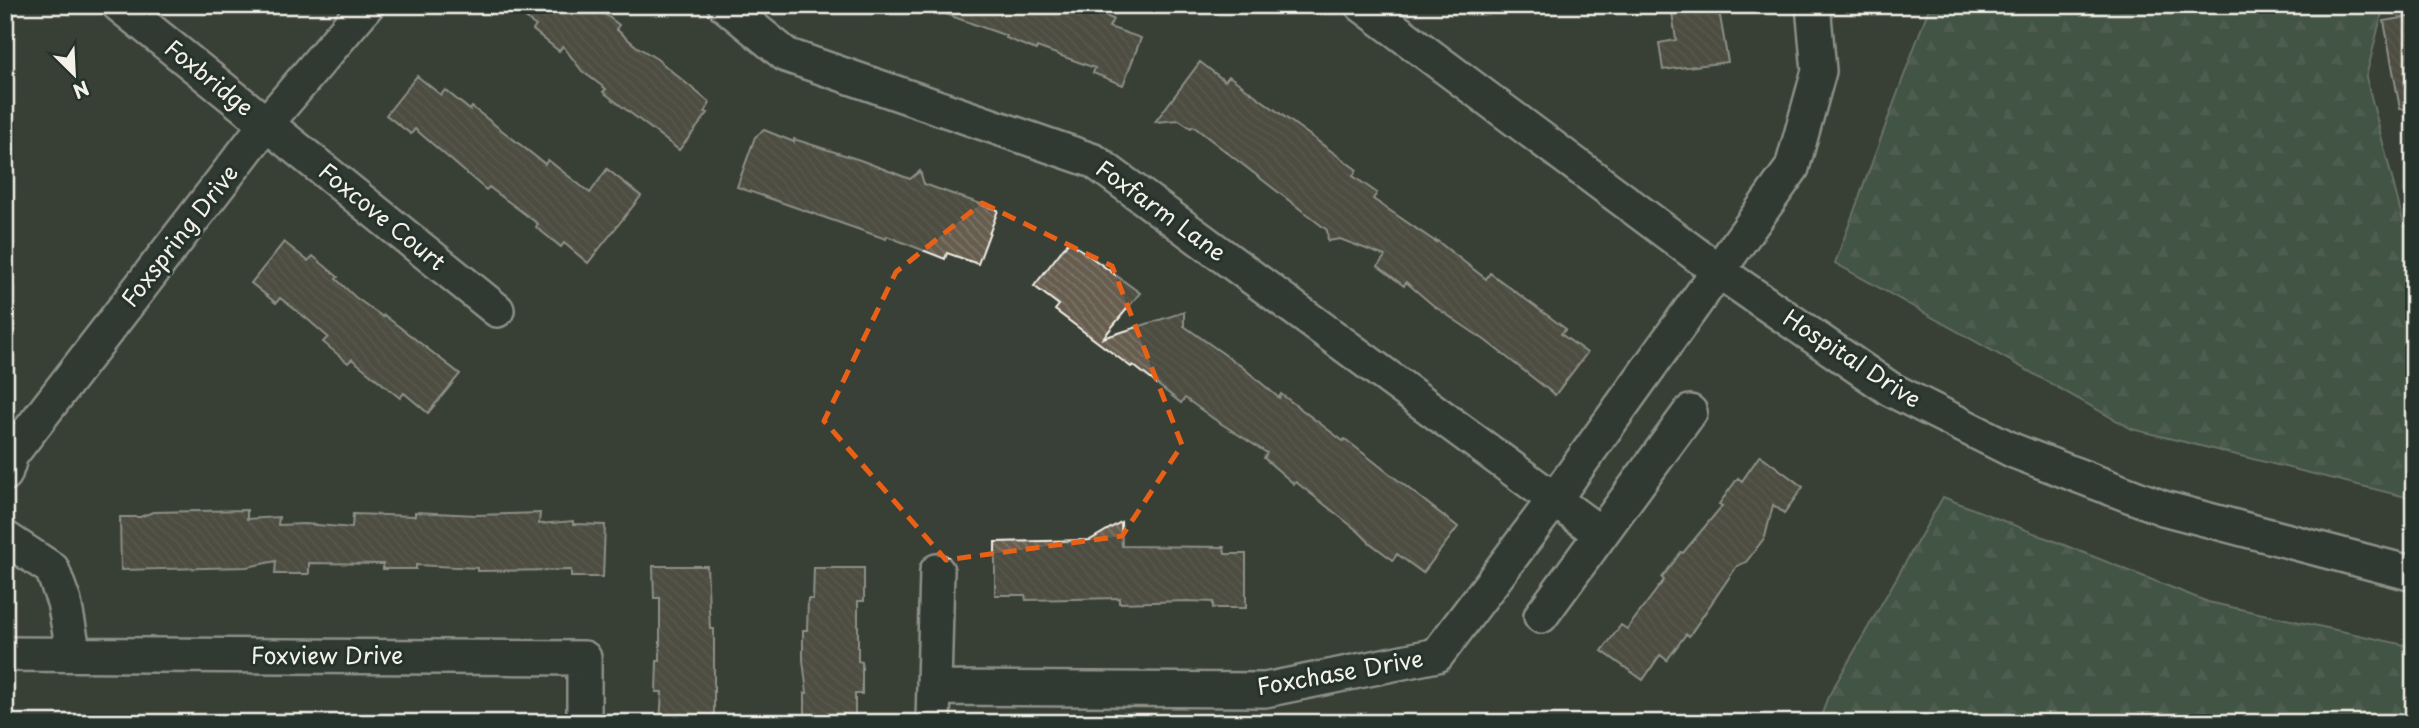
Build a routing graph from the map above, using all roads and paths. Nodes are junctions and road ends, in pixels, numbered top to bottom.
1 (119, 5) edge
2 (367, 5) edge
3 (725, 5) edge
4 (1362, 5) edge
5 (1813, 5) edge
6 (266, 124) junction
7 (1717, 270) junction
8 (496, 310) dead end
9 (1690, 412) dead end
10 (5, 474) edge
11 (1554, 500) junction
12 (1601, 534) junction
13 (5, 538) edge
14 (937, 571) dead end
15 (2414, 574) edge
16 (1541, 616) dead end
17 (5, 654) edge
18 (74, 654) junction
19 (935, 688) junction
20 (584, 723) edge
21 (933, 723) edge

1 - 6 street, Foxbridge
2 - 6 street, Foxspring Drive
3 - 11 street, Foxfarm Lane
4 - 7 street, Hospital Drive
5 - 7 street, Foxchase Drive
6 - 8 street, Foxcove Court
6 - 10 street, Foxspring Drive
7 - 11 street, Foxchase Drive
7 - 15 street, Hospital Drive
9 - 12 street
11 - 12 street, Foxfarm Lane
11 - 19 street, Foxchase Drive
12 - 16 street
13 - 18 street
14 - 19 street
17 - 18 street, Foxview Drive
18 - 20 street, Foxview Drive
19 - 21 street

